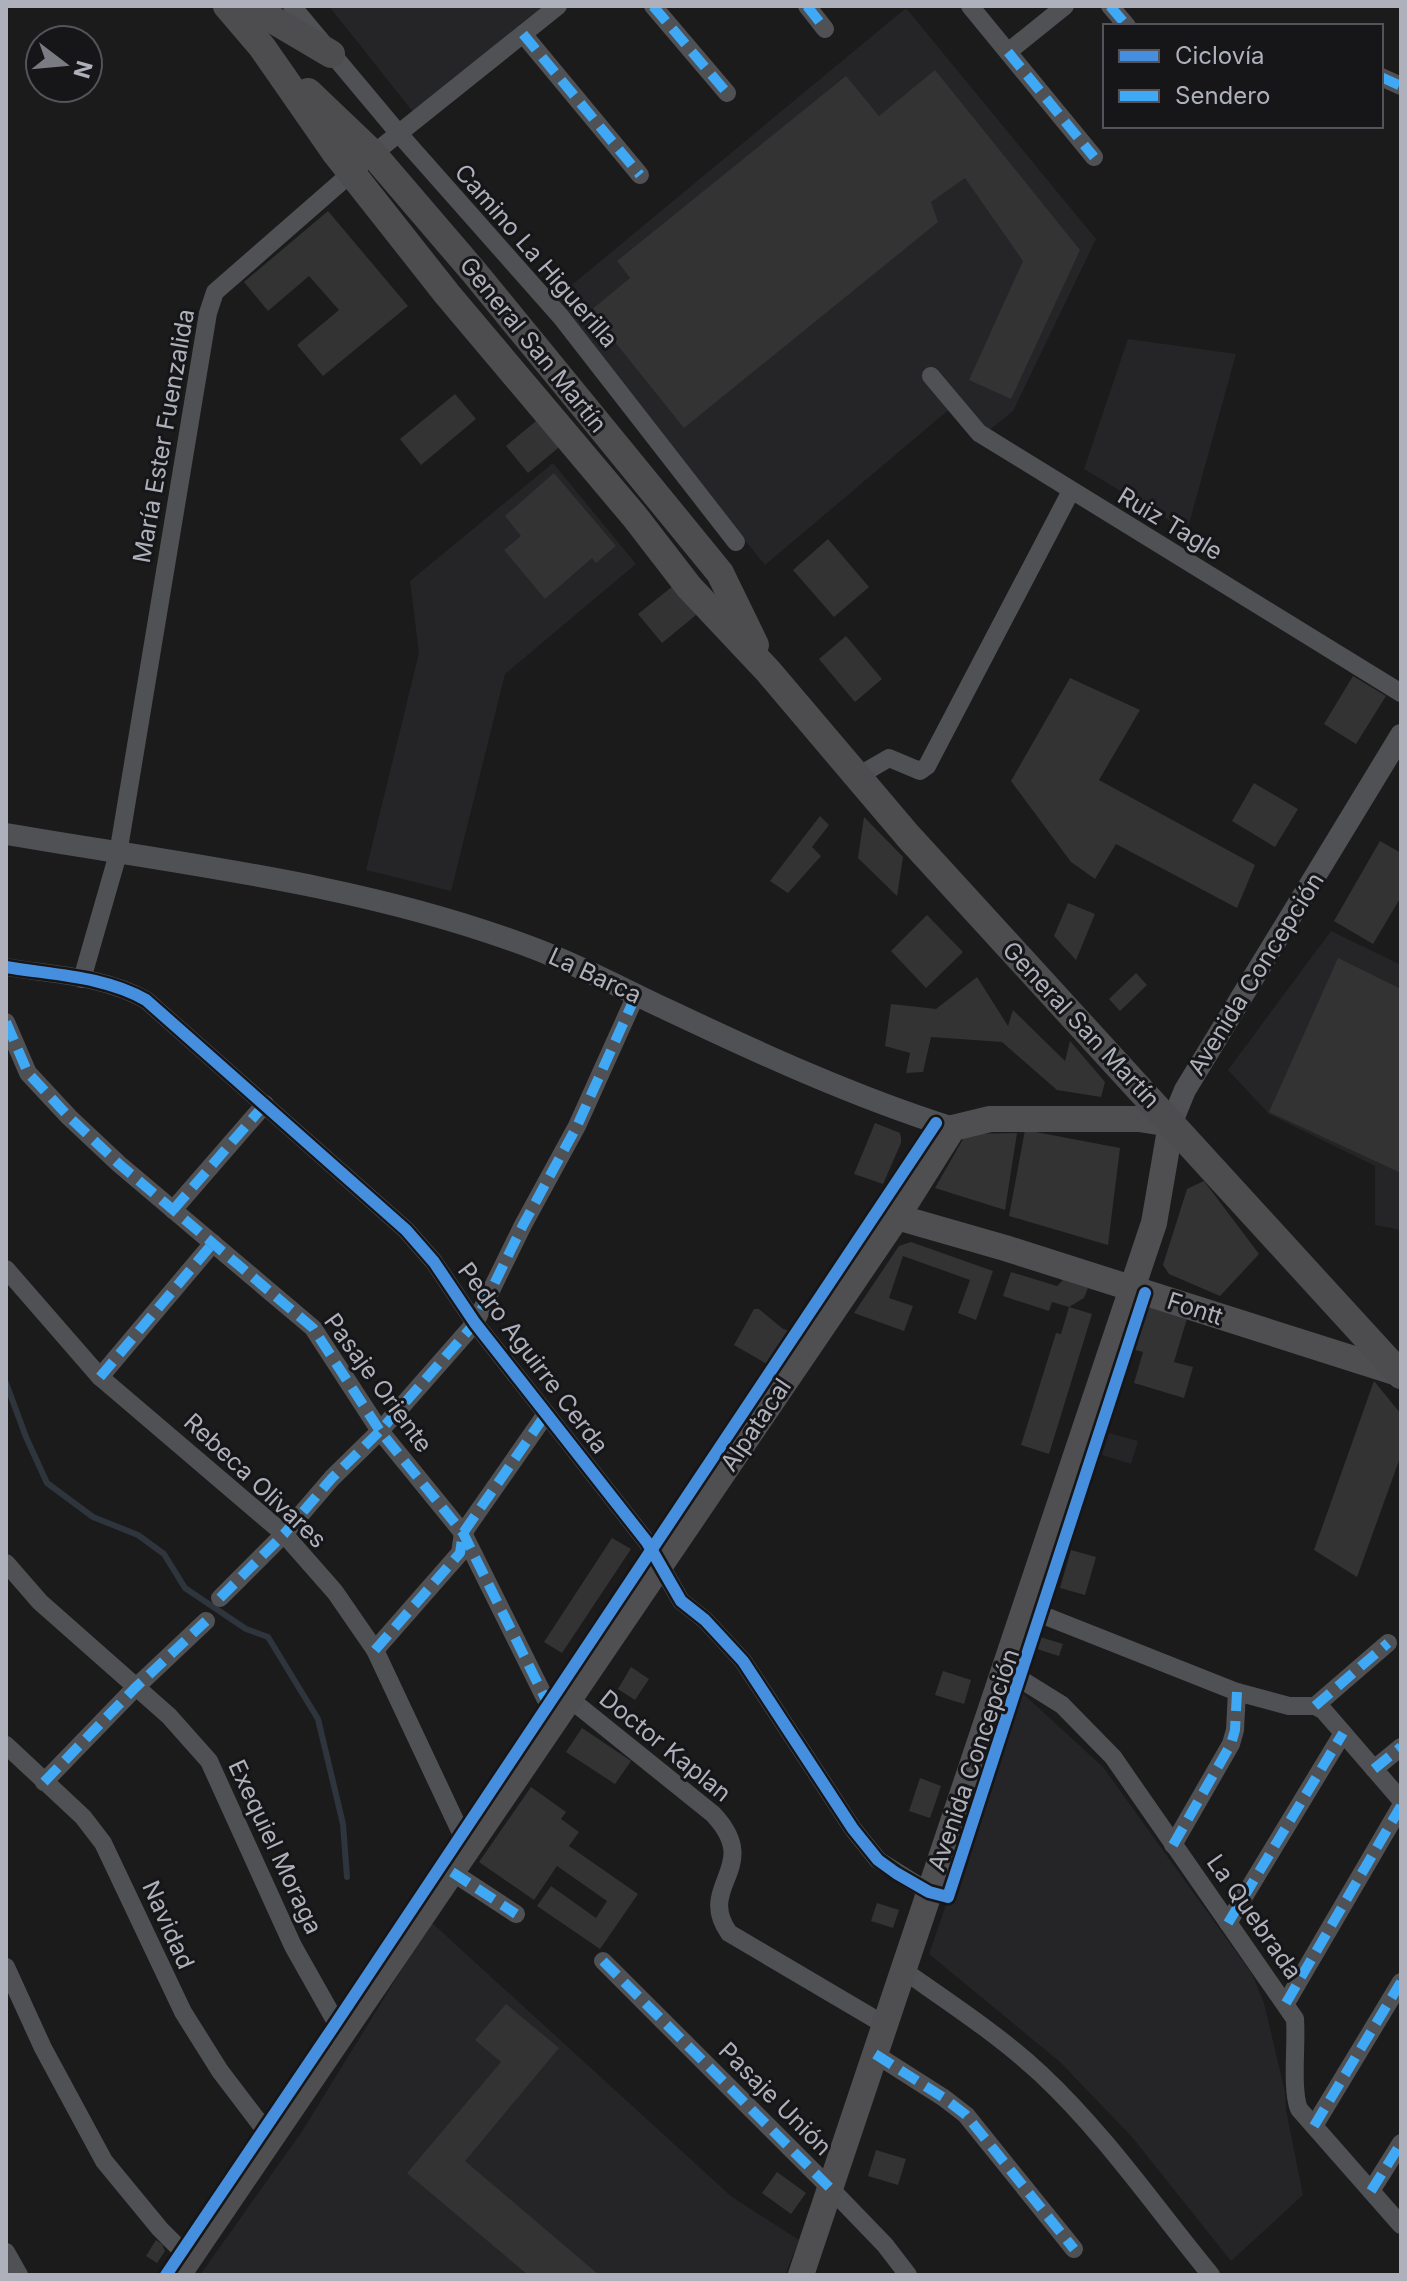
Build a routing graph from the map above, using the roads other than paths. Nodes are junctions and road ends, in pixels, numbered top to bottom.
1 (227, 6) edge
2 (250, 6) edge
3 (292, 6) edge
4 (558, 6) edge
5 (653, 6) edge
6 (807, 6) edge
7 (970, 6) edge
8 (1065, 6) edge
9 (1110, 6) edge
10 (1125, 24) edge
11 (825, 29) dead end
12 (523, 34) junction
13 (262, 47) junction
14 (1008, 52) junction
15 (331, 54) junction
16 (727, 93) dead end
17 (400, 135) junction
18 (373, 154) junction
19 (1094, 157) dead end
20 (351, 174) junction
21 (640, 175) dead end
22 (931, 376) dead end
23 (684, 477) junction
24 (1071, 491) junction
25 (658, 499) junction
26 (635, 517) junction
27 (736, 542) dead end
28 (768, 671) junction
29 (1401, 693) edge
30 (1401, 735) edge
31 (858, 776) junction
32 (6, 834) edge
33 (118, 854) junction
34 (6, 967) edge
35 (82, 979) junction
36 (636, 995) junction
37 (6, 1022) edge
38 (265, 1104) junction
39 (1171, 1124) junction
40 (953, 1128) junction
41 (173, 1210) junction
42 (897, 1217) junction
43 (213, 1243) junction
44 (6, 1269) edge
45 (1132, 1289) junction
46 (475, 1323) junction
47 (1401, 1374) edge
48 (100, 1377) junction
49 (546, 1414) junction
50 (380, 1431) junction
51 (463, 1533) junction
52 (284, 1534) junction
53 (6, 1563) edge
54 (660, 1566) junction
55 (220, 1598) dead end
56 (1025, 1608) junction
57 (206, 1621) dead end
58 (1388, 1643) dead end
59 (375, 1650) junction
60 (1004, 1669) junction
61 (135, 1688) junction
62 (1237, 1692) junction
63 (565, 1706) junction
64 (1315, 1706) junction
65 (1343, 1733) junction
66 (1401, 1747) edge
67 (9, 1756) edge
68 (1374, 1769) junction
69 (44, 1782) junction
70 (1401, 1803) edge
71 (1173, 1845) junction
72 (468, 1848) junction
73 (452, 1872) junction
74 (929, 1892) junction
75 (516, 1914) dead end
76 (1228, 1923) junction
77 (603, 1961) dead end
78 (6, 1967) edge
79 (903, 1970) junction
80 (1401, 1982) edge
81 (1286, 2003) junction
82 (885, 2025) junction
83 (342, 2033) junction
84 (875, 2054) junction
85 (1314, 2126) junction
86 (271, 2138) junction
87 (1401, 2143) edge
88 (830, 2188) junction
89 (1371, 2191) junction
90 (1401, 2225) edge
91 (1074, 2249) dead end
92 (6, 2252) edge
93 (184, 2267) edge
94 (19, 2275) edge
95 (801, 2275) edge
96 (908, 2275) edge
97 (1211, 2275) edge

1 - 13 main road, General San Martín
2 - 15 main road
3 - 15 street, Camino La Higuerilla
4 - 12 street, María Ester Fuenzalida
5 - 16 street
6 - 11 street
7 - 14 street
8 - 14 street
9 - 10 street
12 - 17 street, María Ester Fuenzalida
12 - 21 street
13 - 18 main road, General San Martín
13 - 20 main road, General San Martín
14 - 19 street
15 - 17 street, Camino La Higuerilla
17 - 18 street, María Ester Fuenzalida
17 - 23 street, Camino La Higuerilla
18 - 20 street, María Ester Fuenzalida
18 - 25 main road, General San Martín
20 - 26 main road, General San Martín
20 - 33 street, María Ester Fuenzalida
22 - 24 street, Ruiz Tagle
23 - 25 street
23 - 27 street, Camino La Higuerilla
24 - 29 street, Ruiz Tagle
24 - 31 street
25 - 26 street
25 - 28 main road, General San Martín
26 - 28 main road, General San Martín
28 - 31 main road, General San Martín
30 - 39 street, Avenida Concepción
31 - 39 main road, General San Martín
32 - 33 street, La Barca
33 - 35 street, María Ester Fuenzalida
33 - 36 street, La Barca
34 - 35 street, Pedro Aguirre Cerda
35 - 38 street, Pedro Aguirre Cerda
36 - 40 street, La Barca
36 - 46 street
37 - 41 street, Pasaje Oriente
38 - 41 street
38 - 46 street, Pedro Aguirre Cerda
39 - 40 main road
39 - 45 main road, Avenida Concepción
39 - 47 main road, General San Martín
40 - 42 main road, Alpatacal
41 - 43 street, Pasaje Oriente
42 - 45 main road, Fontt
42 - 54 main road, Alpatacal
43 - 48 street
43 - 50 street, Pasaje Oriente
44 - 48 street, Rebeca Olivares
45 - 47 main road, Fontt
45 - 56 main road, Avenida Concepción
46 - 49 street, Pedro Aguirre Cerda
46 - 50 street
48 - 52 street, Rebeca Olivares
49 - 51 street
49 - 54 street, Pedro Aguirre Cerda
50 - 51 street, Pasaje Oriente
50 - 52 street
51 - 59 street
51 - 63 street, Pasaje Oriente
52 - 55 street
52 - 59 street, Rebeca Olivares
53 - 61 street, Exequiel Moraga
54 - 63 main road, Alpatacal
54 - 74 street, Pedro Aguirre Cerda
56 - 60 main road, Avenida Concepción
56 - 62 street
57 - 61 street
58 - 64 street
59 - 72 street, Rebeca Olivares
60 - 71 street, La Quebrada
60 - 74 main road, Avenida Concepción
61 - 69 street
61 - 83 street, Exequiel Moraga
62 - 64 street
62 - 71 street
63 - 72 main road, Alpatacal
63 - 82 street, Doctor Kaplan
64 - 65 street
65 - 68 street
65 - 76 street
66 - 68 street
67 - 69 street, Navidad
68 - 70 street
69 - 86 street, Navidad
70 - 81 street
71 - 76 street, La Quebrada
72 - 73 main road, Alpatacal
73 - 75 street
73 - 83 main road, Alpatacal
74 - 79 main road, Avenida Concepción
76 - 81 street, La Quebrada
77 - 88 street, Pasaje Unión
78 - 93 street
79 - 82 main road, Avenida Concepción
79 - 97 street
80 - 85 street
81 - 85 street, La Quebrada
82 - 84 main road, Avenida Concepción
83 - 86 main road, Alpatacal
84 - 88 main road, Avenida Concepción
84 - 91 street
85 - 89 street, La Quebrada
86 - 93 main road, Alpatacal
87 - 89 street
88 - 95 main road, Avenida Concepción
88 - 96 street, Pasaje Unión
89 - 90 street, La Quebrada
92 - 94 street

